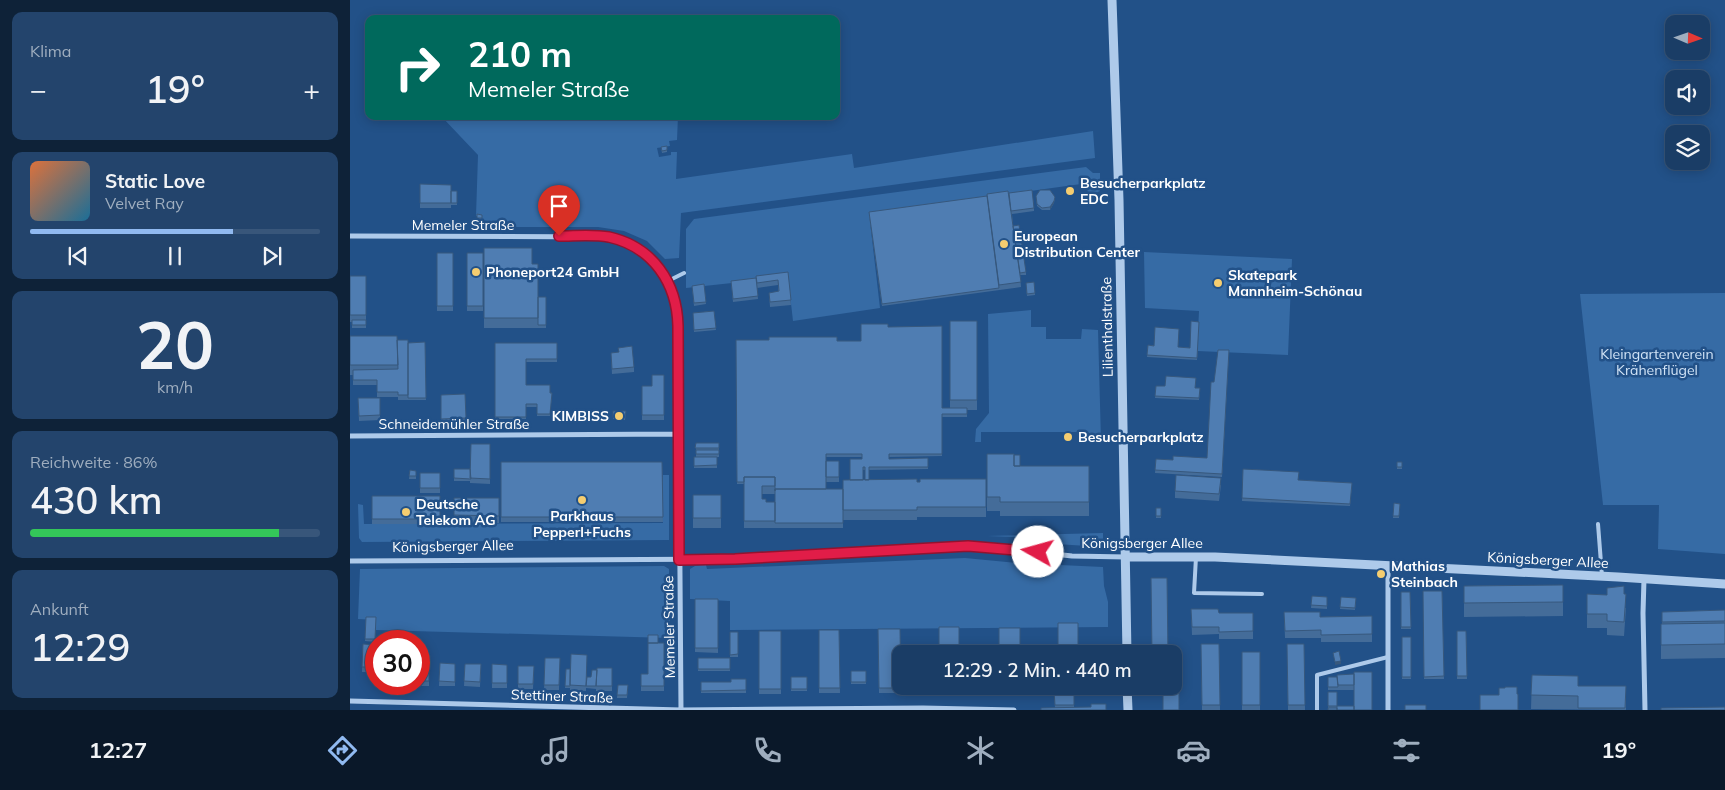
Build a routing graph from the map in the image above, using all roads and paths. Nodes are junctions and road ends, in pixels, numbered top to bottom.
1 (1112, 0) edge
2 (350, 236) edge
3 (684, 273) dead end
4 (668, 282) junction
5 (679, 434) junction
6 (350, 436) edge
7 (1598, 524) dead end
8 (1126, 557) junction
9 (1196, 557) junction
10 (679, 560) junction
11 (350, 561) edge
12 (1388, 566) junction
13 (1602, 576) junction
14 (1644, 579) junction
15 (1725, 584) edge
16 (1262, 594) dead end
17 (1127, 645) edge
18 (1388, 657) junction
19 (1127, 695) edge
20 (350, 701) edge
21 (681, 710) edge
22 (1014, 710) edge
23 (1128, 710) edge
24 (1317, 710) edge
25 (1388, 710) edge
26 (1644, 710) edge

1 - 8 street, Lilienthalstraße
2 - 4 street, Memeler Straße
3 - 4 lane
4 - 5 street, Memeler Straße
5 - 6 street, Schneidemühler Straße
5 - 10 street, Memeler Straße
7 - 13 lane
8 - 9 street, Königsberger Allee
8 - 10 street, Königsberger Allee
8 - 17 street, Lilienthalstraße
9 - 12 street, Königsberger Allee
9 - 16 lane
10 - 11 street, Königsberger Allee
10 - 21 street, Memeler Straße
12 - 13 street, Königsberger Allee
12 - 18 street
13 - 14 street, Königsberger Allee
14 - 15 street, Königsberger Allee
14 - 26 street
18 - 24 lane
18 - 25 street
19 - 23 street
20 - 21 street, Stettiner Straße
21 - 22 street, Stettiner Straße

